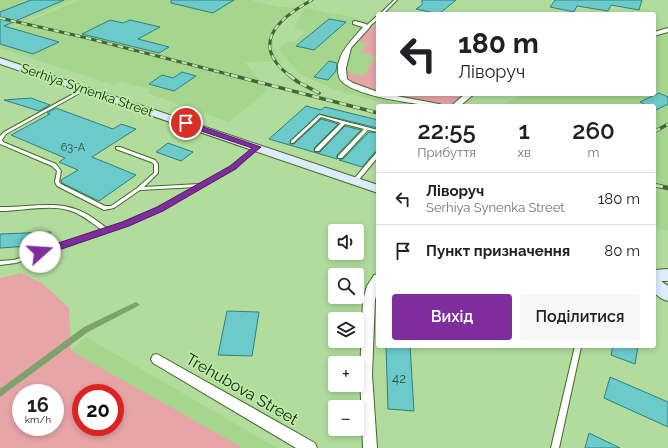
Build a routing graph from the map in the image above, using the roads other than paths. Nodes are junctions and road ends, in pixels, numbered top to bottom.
1 (396, 0) edge
2 (383, 12) edge
3 (376, 19) edge
4 (354, 23) dead end
5 (367, 28) junction
6 (668, 30) edge
7 (656, 33) edge
8 (0, 61) edge
9 (85, 89) junction
10 (376, 94) edge
11 (386, 96) edge
12 (468, 96) edge
13 (428, 104) edge
14 (458, 104) edge
15 (344, 122) junction
16 (367, 128) junction
17 (376, 130) edge
18 (0, 140) edge
19 (292, 142) dead end
20 (257, 147) junction
21 (118, 148) dead end
22 (317, 150) dead end
23 (376, 156) edge
24 (340, 157) dead end
25 (355, 181) junction
26 (202, 185) junction
27 (376, 188) edge
28 (139, 189) junction
29 (0, 209) edge
30 (106, 230) junction
31 (0, 263) edge
32 (668, 275) edge
33 (656, 276) edge
34 (376, 281) edge
35 (656, 286) edge
36 (668, 295) edge
37 (578, 348) edge
38 (157, 358) dead end
39 (310, 448) edge
40 (370, 448) edge
41 (555, 448) edge

1 - 2 lane
3 - 5 lane
4 - 5 street
5 - 10 street
6 - 7 street
8 - 9 street, Serhiya Synenka Street
9 - 18 lane
9 - 20 street, Serhiya Synenka Street
11 - 13 street
12 - 14 street
15 - 16 lane
15 - 19 lane
15 - 22 lane
16 - 17 lane
16 - 24 lane
18 - 28 lane
20 - 25 street, Serhiya Synenka Street
20 - 26 lane
21 - 28 lane
23 - 25 lane
25 - 27 street, Serhiya Synenka Street
26 - 28 lane
26 - 30 lane
29 - 30 lane
30 - 31 lane
32 - 33 street
34 - 40 street
35 - 36 street
37 - 41 lane
38 - 39 street, Trehubova Street

